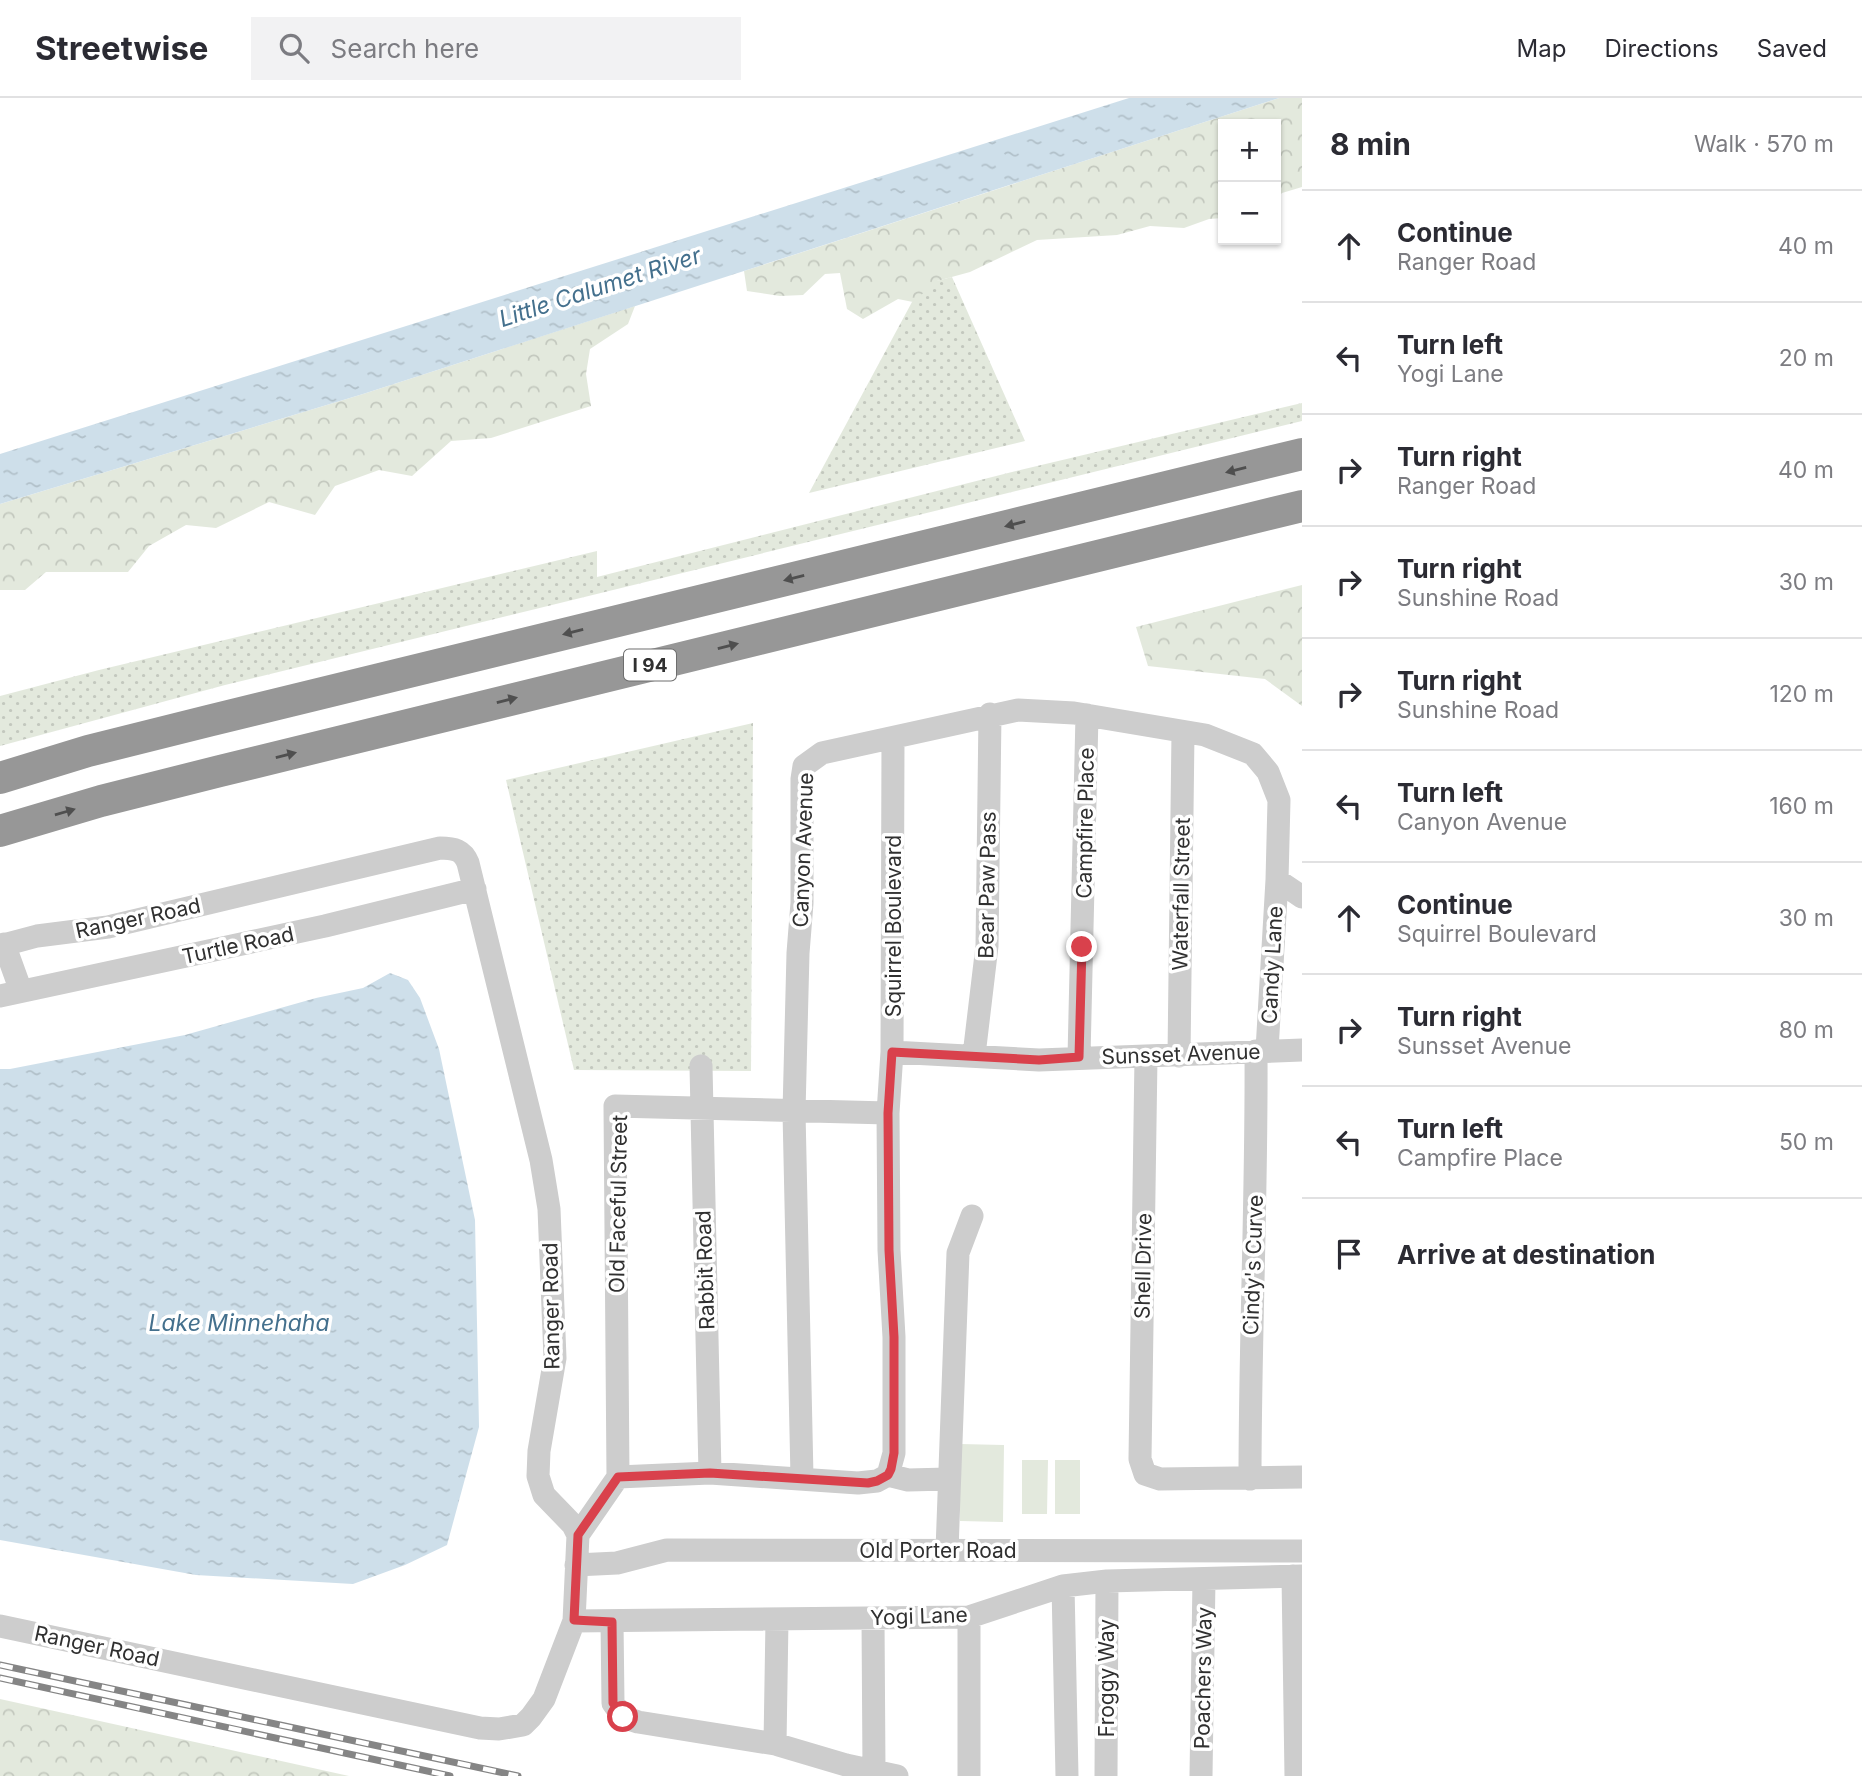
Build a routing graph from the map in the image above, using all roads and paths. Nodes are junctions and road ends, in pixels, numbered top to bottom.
1 (1302, 454) edge
2 (1302, 506) edge
3 (990, 714) junction
4 (1087, 715) junction
5 (1184, 732) junction
6 (893, 739) junction
7 (0, 778) edge
8 (0, 831) edge
9 (1278, 880) junction
10 (475, 888) junction
11 (1302, 897) edge
12 (2, 945) edge
13 (11, 994) edge
14 (1262, 1050) junction
15 (1302, 1050) edge
16 (892, 1052) junction
17 (974, 1055) junction
18 (1178, 1056) junction
19 (1079, 1057) junction
20 (1146, 1057) junction
21 (701, 1066) dead end
22 (700, 1110) junction
23 (794, 1112) junction
24 (888, 1113) junction
25 (972, 1216) dead end
26 (710, 1473) junction
27 (888, 1475) junction
28 (618, 1477) junction
29 (802, 1477) junction
30 (1302, 1477) edge
31 (948, 1479) junction
32 (1250, 1479) junction
33 (578, 1535) junction
34 (947, 1550) junction
35 (1302, 1551) edge
36 (576, 1564) junction
37 (1298, 1576) edge
38 (1204, 1579) junction
39 (1107, 1581) junction
40 (1063, 1586) junction
41 (969, 1617) junction
42 (873, 1619) junction
43 (574, 1620) junction
44 (777, 1620) junction
45 (612, 1622) junction
46 (0, 1626) edge
47 (775, 1744) junction
48 (874, 1771) junction
49 (897, 1776) edge
50 (969, 1776) edge
51 (1067, 1776) edge
52 (1106, 1776) edge
53 (1201, 1776) edge
54 (1296, 1776) edge

1 -> 7 highway, I 94
8 -> 2 highway, I 94
3 - 4 street, Canyon Avenue
3 - 6 street, Canyon Avenue
3 - 17 street, Bear Paw Pass
4 - 5 street, Canyon Avenue
4 - 19 street, Campfire Place
5 - 9 street, Canyon Avenue
5 - 18 street, Waterfall Street
6 - 16 street, Squirrel Boulevard
6 - 23 street, Canyon Avenue
9 - 11 street
9 - 14 street, Candy Lane
10 - 12 street, Ranger Road
10 - 13 street, Turtle Road
10 - 33 street, Ranger Road
12 - 13 street
14 - 15 street, Sunsset Avenue
14 - 18 street, Sunsset Avenue
14 - 32 street, Cindy's Curve
16 - 17 street, Sunsset Avenue
16 - 24 street, Squirrel Boulevard
17 - 19 street, Sunsset Avenue
18 - 20 street, Sunsset Avenue
19 - 20 street, Sunsset Avenue
20 - 32 street, Shell Drive
21 - 22 street, Rabbit Road
22 - 23 street, Old Faceful Street
22 - 26 street, Rabbit Road
22 - 28 street, Old Faceful Street
23 - 24 street, Old Faceful Street
23 - 29 street, Canyon Avenue
24 - 27 street
25 - 31 street
26 - 28 street
26 - 29 street
27 - 29 street
27 - 31 street
28 - 33 street
30 - 32 street
31 - 34 street
33 - 36 street, Ranger Road
34 - 35 street, Old Porter Road
34 - 36 street, Old Porter Road
36 - 43 street, Ranger Road
37 - 38 street, Yogi Lane
37 - 54 street
38 - 39 street, Yogi Lane
38 - 53 street, Poachers Way
39 - 40 street, Yogi Lane
39 - 52 street, Froggy Way
40 - 41 street, Yogi Lane
40 - 51 street
41 - 42 street, Yogi Lane
41 - 50 street
42 - 44 street, Yogi Lane
42 - 48 street
43 - 45 street, Yogi Lane
43 - 46 street, Ranger Road
44 - 45 street, Yogi Lane
44 - 47 street
45 - 47 street
47 - 48 street
48 - 49 street

